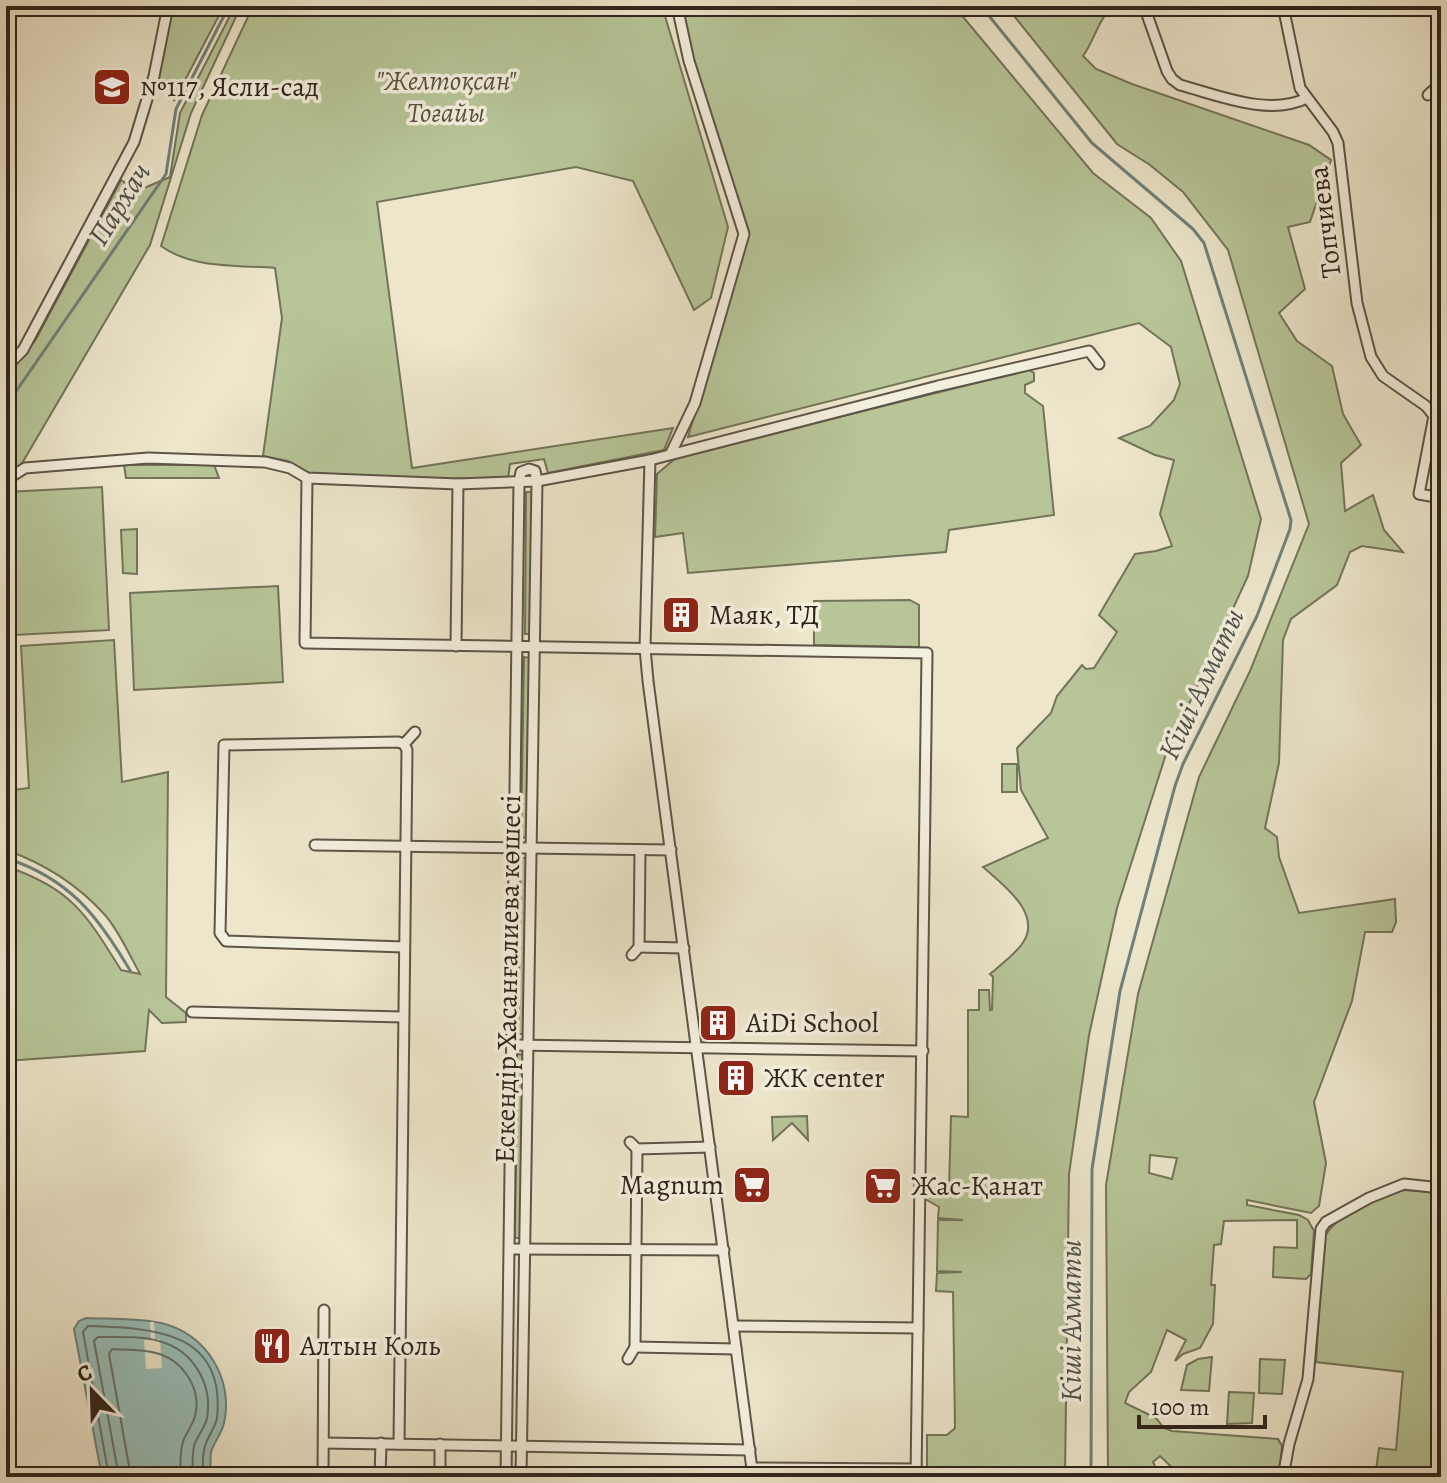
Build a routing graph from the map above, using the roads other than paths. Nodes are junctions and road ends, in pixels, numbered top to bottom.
1 (10, 6) edge
2 (168, 6) edge
3 (677, 6) edge
4 (1144, 6) edge
5 (1283, 6) edge
6 (6, 43) edge
7 (1441, 83) edge
8 (1428, 95) dead end
9 (1307, 98) junction
10 (1099, 364) dead end
11 (6, 367) edge
12 (1438, 417) edge
13 (671, 453) junction
14 (650, 460) junction
15 (307, 478) junction
16 (6, 480) edge
17 (537, 481) junction
18 (519, 482) junction
19 (458, 484) junction
20 (1441, 498) edge
21 (456, 646) junction
22 (518, 646) junction
23 (534, 646) junction
24 (645, 648) junction
25 (415, 732) dead end
26 (404, 744) junction
27 (315, 845) dead end
28 (405, 846) junction
29 (515, 847) junction
30 (532, 847) junction
31 (640, 850) junction
32 (671, 850) junction
33 (404, 947) junction
34 (684, 948) junction
35 (192, 1012) dead end
36 (403, 1017) junction
37 (513, 1045) junction
38 (529, 1045) junction
39 (697, 1048) junction
40 (923, 1051) junction
41 (710, 1147) junction
42 (1441, 1188) edge
43 (510, 1249) junction
44 (525, 1249) junction
45 (636, 1249) junction
46 (724, 1250) junction
47 (324, 1310) dead end
48 (733, 1326) junction
49 (918, 1328) junction
50 (635, 1347) junction
51 (736, 1349) junction
52 (628, 1359) dead end
53 (324, 1443) junction
54 (381, 1443) junction
55 (399, 1444) junction
56 (440, 1444) junction
57 (506, 1444) junction
58 (521, 1445) junction
59 (750, 1450) junction
60 (752, 1472) edge
61 (916, 1473) edge
62 (323, 1477) edge
63 (380, 1477) edge
64 (440, 1477) edge
65 (506, 1477) edge
66 (521, 1477) edge
67 (1283, 1477) edge

1 - 6 street
2 - 11 street
3 - 13 street
4 - 9 street
5 - 9 street, Топчиева
7 - 8 street
9 - 12 street, Топчиева
10 - 13 street
12 - 20 street
13 - 14 street
14 - 17 street
14 - 24 street
15 - 16 street
15 - 19 street
15 - 21 street
17 - 18 street
17 - 23 street, Ескендір Хасанғалиева көшесі
18 - 19 street
18 - 22 street, Ескендір Хасанғалиева көшесі
19 - 21 street
21 - 22 street
22 - 23 street
22 - 29 street, Ескендір Хасанғалиева көшесі
23 - 24 street
23 - 30 street, Ескендір Хасанғалиева көшесі
24 - 32 street
24 - 40 street
25 - 26 street
26 - 28 street
26 - 33 street
27 - 28 street
28 - 29 street
28 - 33 street
29 - 30 street
29 - 37 street, Ескендір Хасанғалиева көшесі
30 - 31 street
30 - 38 street, Ескендір Хасанғалиева көшесі
31 - 32 street
31 - 34 street
32 - 34 street
33 - 36 street
34 - 39 street
35 - 36 street
36 - 55 street
37 - 38 street
37 - 43 street, Ескендір Хасанғалиева көшесі
38 - 39 street
38 - 44 street, Ескендір Хасанғалиева көшесі
39 - 40 street
39 - 41 street
40 - 49 street
41 - 45 street
41 - 46 street
42 - 67 street
43 - 44 street
43 - 57 street, Ескендір Хасанғалиева көшесі
44 - 45 street
44 - 58 street, Ескендір Хасанғалиева көшесі
45 - 46 street
45 - 50 street
46 - 48 street
47 - 53 street
48 - 49 street
48 - 51 street
49 - 61 street
50 - 51 street
50 - 52 street
51 - 59 street
53 - 54 street
53 - 62 street
54 - 55 street
54 - 63 street
55 - 56 street
56 - 57 street
56 - 64 street
57 - 58 street
57 - 65 street, Ескендір Хасанғалиева көшесі
58 - 59 street
58 - 66 street, Ескендір Хасанғалиева көшесі
59 - 60 street
60 - 61 street

